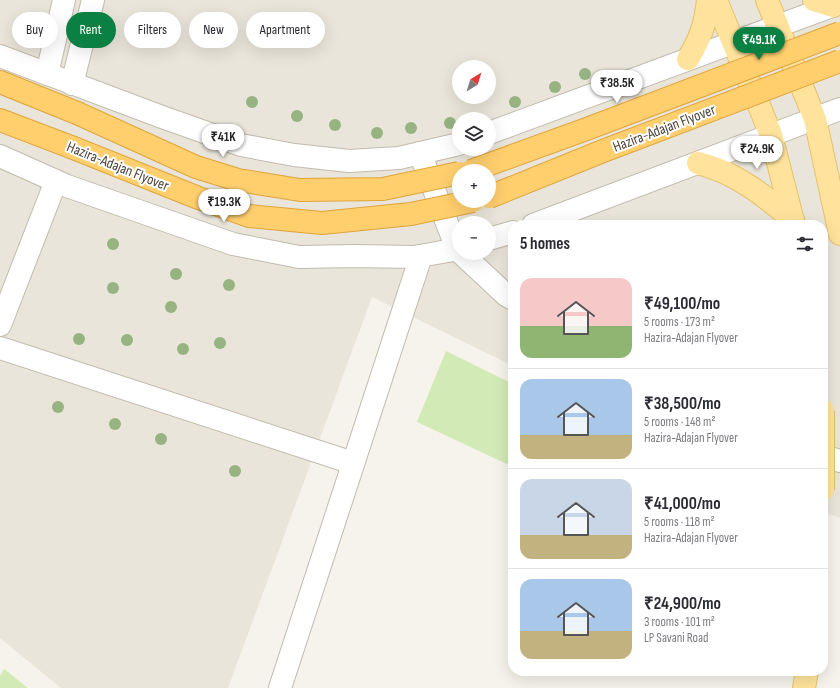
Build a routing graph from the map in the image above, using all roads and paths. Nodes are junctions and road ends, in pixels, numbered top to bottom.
1 (64, 0) edge
2 (93, 0) edge
3 (708, 0) edge
4 (716, 0) edge
5 (767, 0) edge
6 (829, 3) edge
7 (778, 26) junction
8 (840, 33) edge
9 (733, 43) junction
10 (0, 56) edge
11 (688, 60) junction
12 (840, 61) edge
13 (47, 74) junction
14 (0, 82) edge
15 (72, 84) junction
16 (840, 110) edge
17 (815, 119) junction
18 (0, 120) edge
19 (496, 130) edge
20 (771, 135) junction
21 (452, 146) edge
22 (840, 152) edge
23 (420, 153) junction
24 (0, 156) edge
25 (698, 163) junction
26 (490, 164) edge
27 (452, 174) edge
28 (56, 181) junction
29 (830, 189) junction
30 (496, 194) edge
31 (452, 205) edge
32 (546, 220) edge
33 (791, 220) edge
34 (793, 220) edge
35 (452, 233) edge
36 (508, 233) edge
37 (840, 234) edge
38 (496, 237) edge
39 (452, 252) edge
40 (421, 256) junction
41 (469, 260) edge
42 (508, 296) edge
43 (0, 324) edge
44 (0, 348) edge
45 (828, 457) edge
46 (840, 461) edge
47 (353, 464) junction
48 (806, 676) edge
49 (280, 688) edge
50 (804, 688) edge

1 - 13 street
2 - 15 street
3 - 11 main road
4 - 9 main road
5 - 7 main road
6 - 7 street
7 - 9 street
7 - 17 main road
8 - 26 highway, Hazira-Adajan Flyover, bridge
9 - 11 street
9 - 20 main road
10 - 13 street
11 - 19 street
12 - 30 highway, Hazira-Adajan Flyover, bridge
13 - 15 street
14 - 27 highway, Hazira-Adajan Flyover, bridge
15 - 23 street
16 - 17 street
17 - 20 street
17 - 29 main road
18 - 31 highway, Hazira-Adajan Flyover, bridge
20 - 25 street
20 - 34 main road
21 - 23 street
22 - 29 main road
23 - 35 street
24 - 28 street
25 - 32 street
25 - 33 main road
28 - 40 street
28 - 43 street
29 - 37 main road
36 - 38 street
39 - 40 street
40 - 47 street
41 - 42 street
44 - 47 street
45 - 46 street
47 - 49 street
48 - 50 main road

